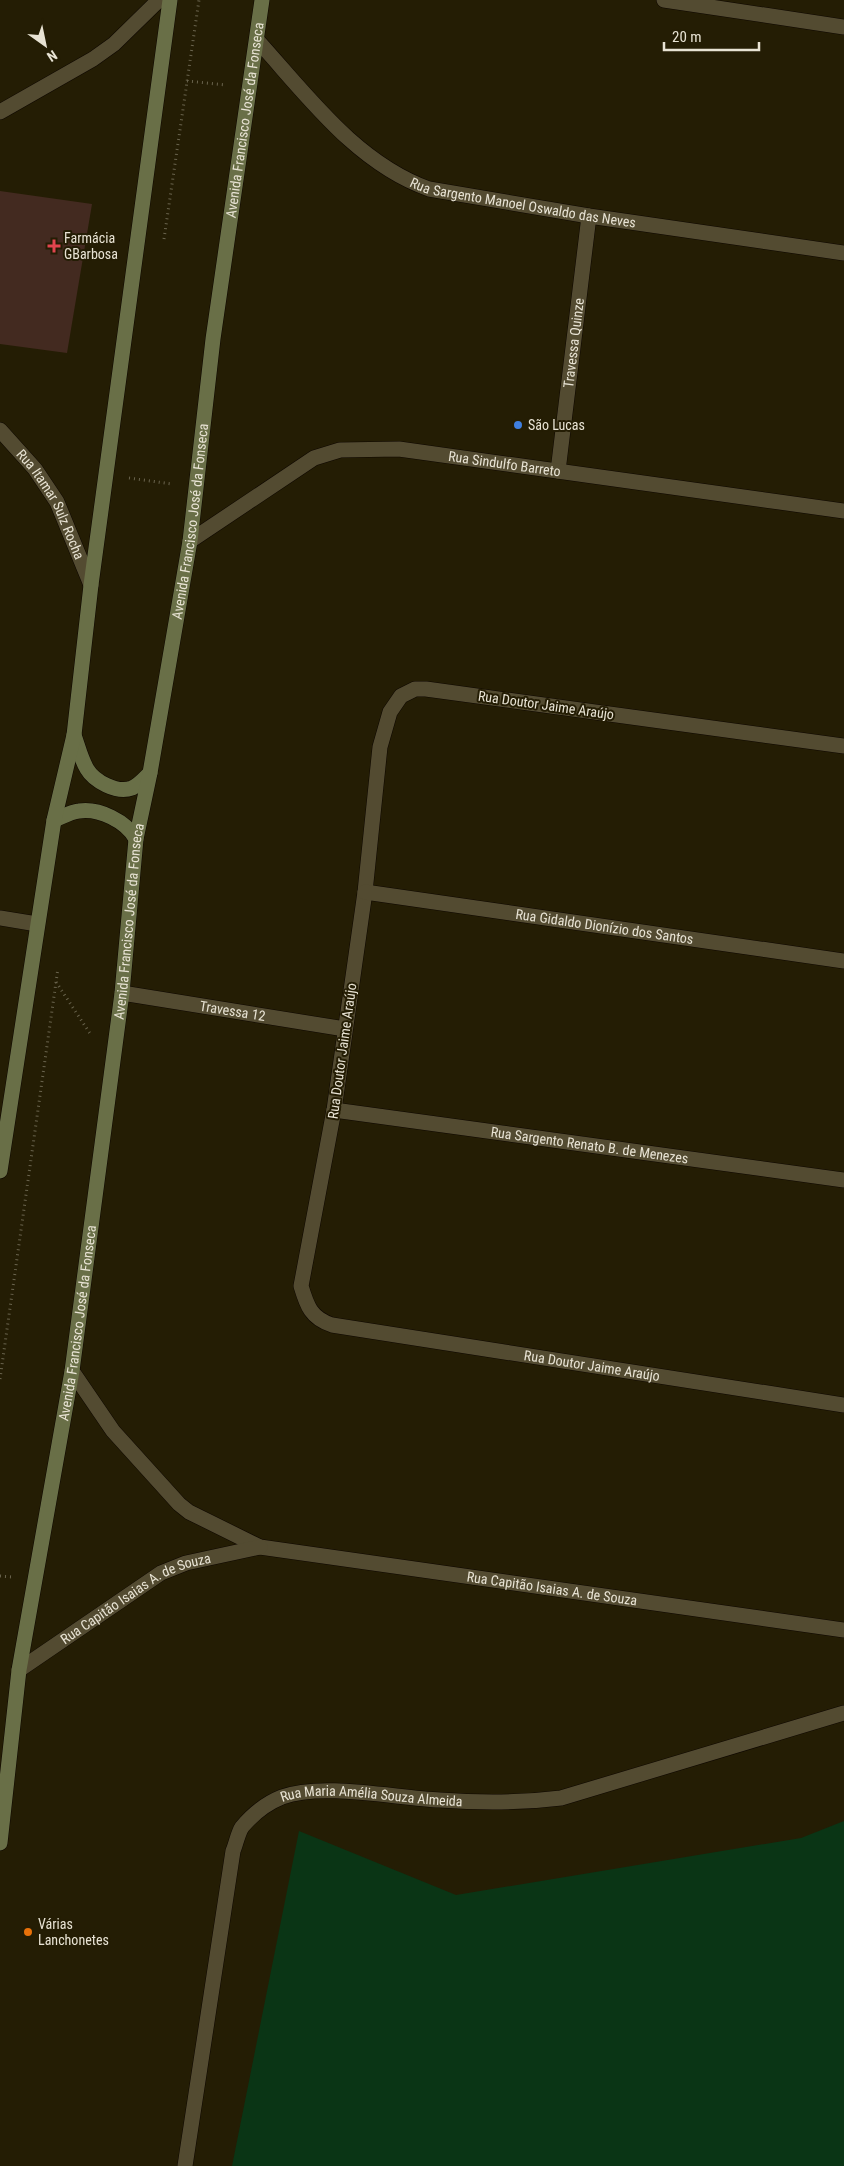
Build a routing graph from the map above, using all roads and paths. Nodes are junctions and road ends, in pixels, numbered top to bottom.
1 (159, 0) edge
2 (170, 0) edge
3 (262, 0) edge
4 (664, 0) edge
5 (844, 27) edge
6 (257, 40) junction
7 (159, 78) junction
8 (250, 87) junction
9 (0, 112) edge
10 (589, 216) junction
11 (844, 253) edge
12 (0, 430) edge
13 (558, 472) junction
14 (106, 475) junction
15 (196, 486) junction
16 (844, 511) edge
17 (190, 541) junction
18 (91, 585) junction
19 (74, 735) junction
20 (844, 746) edge
21 (150, 773) junction
22 (54, 820) junction
23 (136, 839) junction
24 (365, 892) junction
25 (0, 918) edge
26 (37, 924) junction
27 (844, 961) edge
28 (29, 977) junction
29 (122, 994) junction
30 (345, 1029) junction
31 (115, 1044) junction
32 (334, 1110) junction
33 (0, 1171) edge
34 (844, 1180) edge
35 (72, 1371) junction
36 (844, 1405) edge
37 (260, 1547) junction
38 (844, 1630) edge
39 (19, 1670) junction
40 (844, 1713) edge
41 (0, 1843) edge
42 (185, 2166) edge

1 - 9 street
2 - 7 main road
3 - 6 main road, Avenida Francisco José da Fonseca
4 - 5 street
6 - 8 main road, Avenida Francisco José da Fonseca
6 - 10 street, Rua Sargento Manoel Oswaldo das Neves
7 - 8 path
7 - 14 main road
8 - 15 main road, Avenida Francisco José da Fonseca
10 - 11 street, Rua Sargento Manoel Oswaldo das Neves
10 - 13 street, Travessa Quinze
12 - 18 street, Rua Itamar Sulz Rocha
13 - 16 street, Rua Sindulfo Barreto
13 - 17 street, Rua Sindulfo Barreto
14 - 15 path
14 - 18 main road
15 - 17 main road, Avenida Francisco José da Fonseca
17 - 21 main road, Avenida Francisco José da Fonseca
18 - 19 main road
19 - 21 main road
19 - 22 main road
20 - 24 street, Rua Doutor Jaime Araújo
21 - 23 main road, Avenida Francisco José da Fonseca
22 - 23 main road
22 - 26 main road
23 - 29 main road, Avenida Francisco José da Fonseca
24 - 27 street, Rua Gidaldo Dionízio dos Santos
24 - 30 street, Rua Doutor Jaime Araújo
25 - 26 street
26 - 28 main road
28 - 31 path
28 - 33 main road
29 - 30 street, Travessa 12
29 - 31 main road, Avenida Francisco José da Fonseca
30 - 32 street, Rua Doutor Jaime Araújo
31 - 35 main road, Avenida Francisco José da Fonseca
32 - 34 street, Rua Sargento Renato B. de Menezes
32 - 36 street, Rua Doutor Jaime Araújo
35 - 37 street, Rua Capitão Isaias A. de Souza
35 - 39 main road, Avenida Francisco José da Fonseca
37 - 38 street, Rua Capitão Isaias A. de Souza
37 - 39 street, Rua Capitão Isaias A. de Souza
39 - 41 main road, Avenida Francisco José da Fonseca
40 - 42 street, Rua Maria Amélia Souza Almeida

